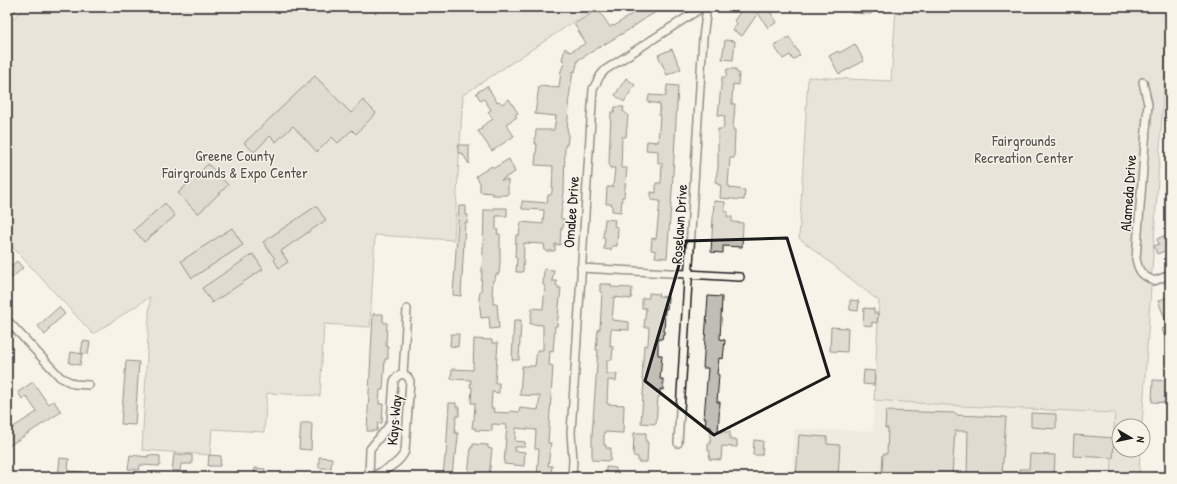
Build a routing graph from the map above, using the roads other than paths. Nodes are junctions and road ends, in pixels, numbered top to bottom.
1 (11, 7) edge
2 (704, 7) edge
3 (707, 7) edge
4 (7, 11) edge
5 (1143, 82) dead end
6 (581, 268) junction
7 (688, 274) junction
8 (1170, 275) edge
9 (740, 277) dead end
10 (407, 309) dead end
11 (7, 320) edge
12 (403, 374) junction
13 (89, 385) dead end
14 (678, 443) dead end
15 (370, 477) edge
16 (572, 477) edge

1 - 4 street
2 - 6 street, Omalee Drive
3 - 7 street, Roselawn Drive
5 - 8 street, Alameda Drive
6 - 7 street
6 - 16 street, Omalee Drive
7 - 9 street
7 - 14 street, Roselawn Drive
10 - 12 street, Kays Way
11 - 13 street
12 - 15 street, Kays Way
12 - 15 street, Kays Way

